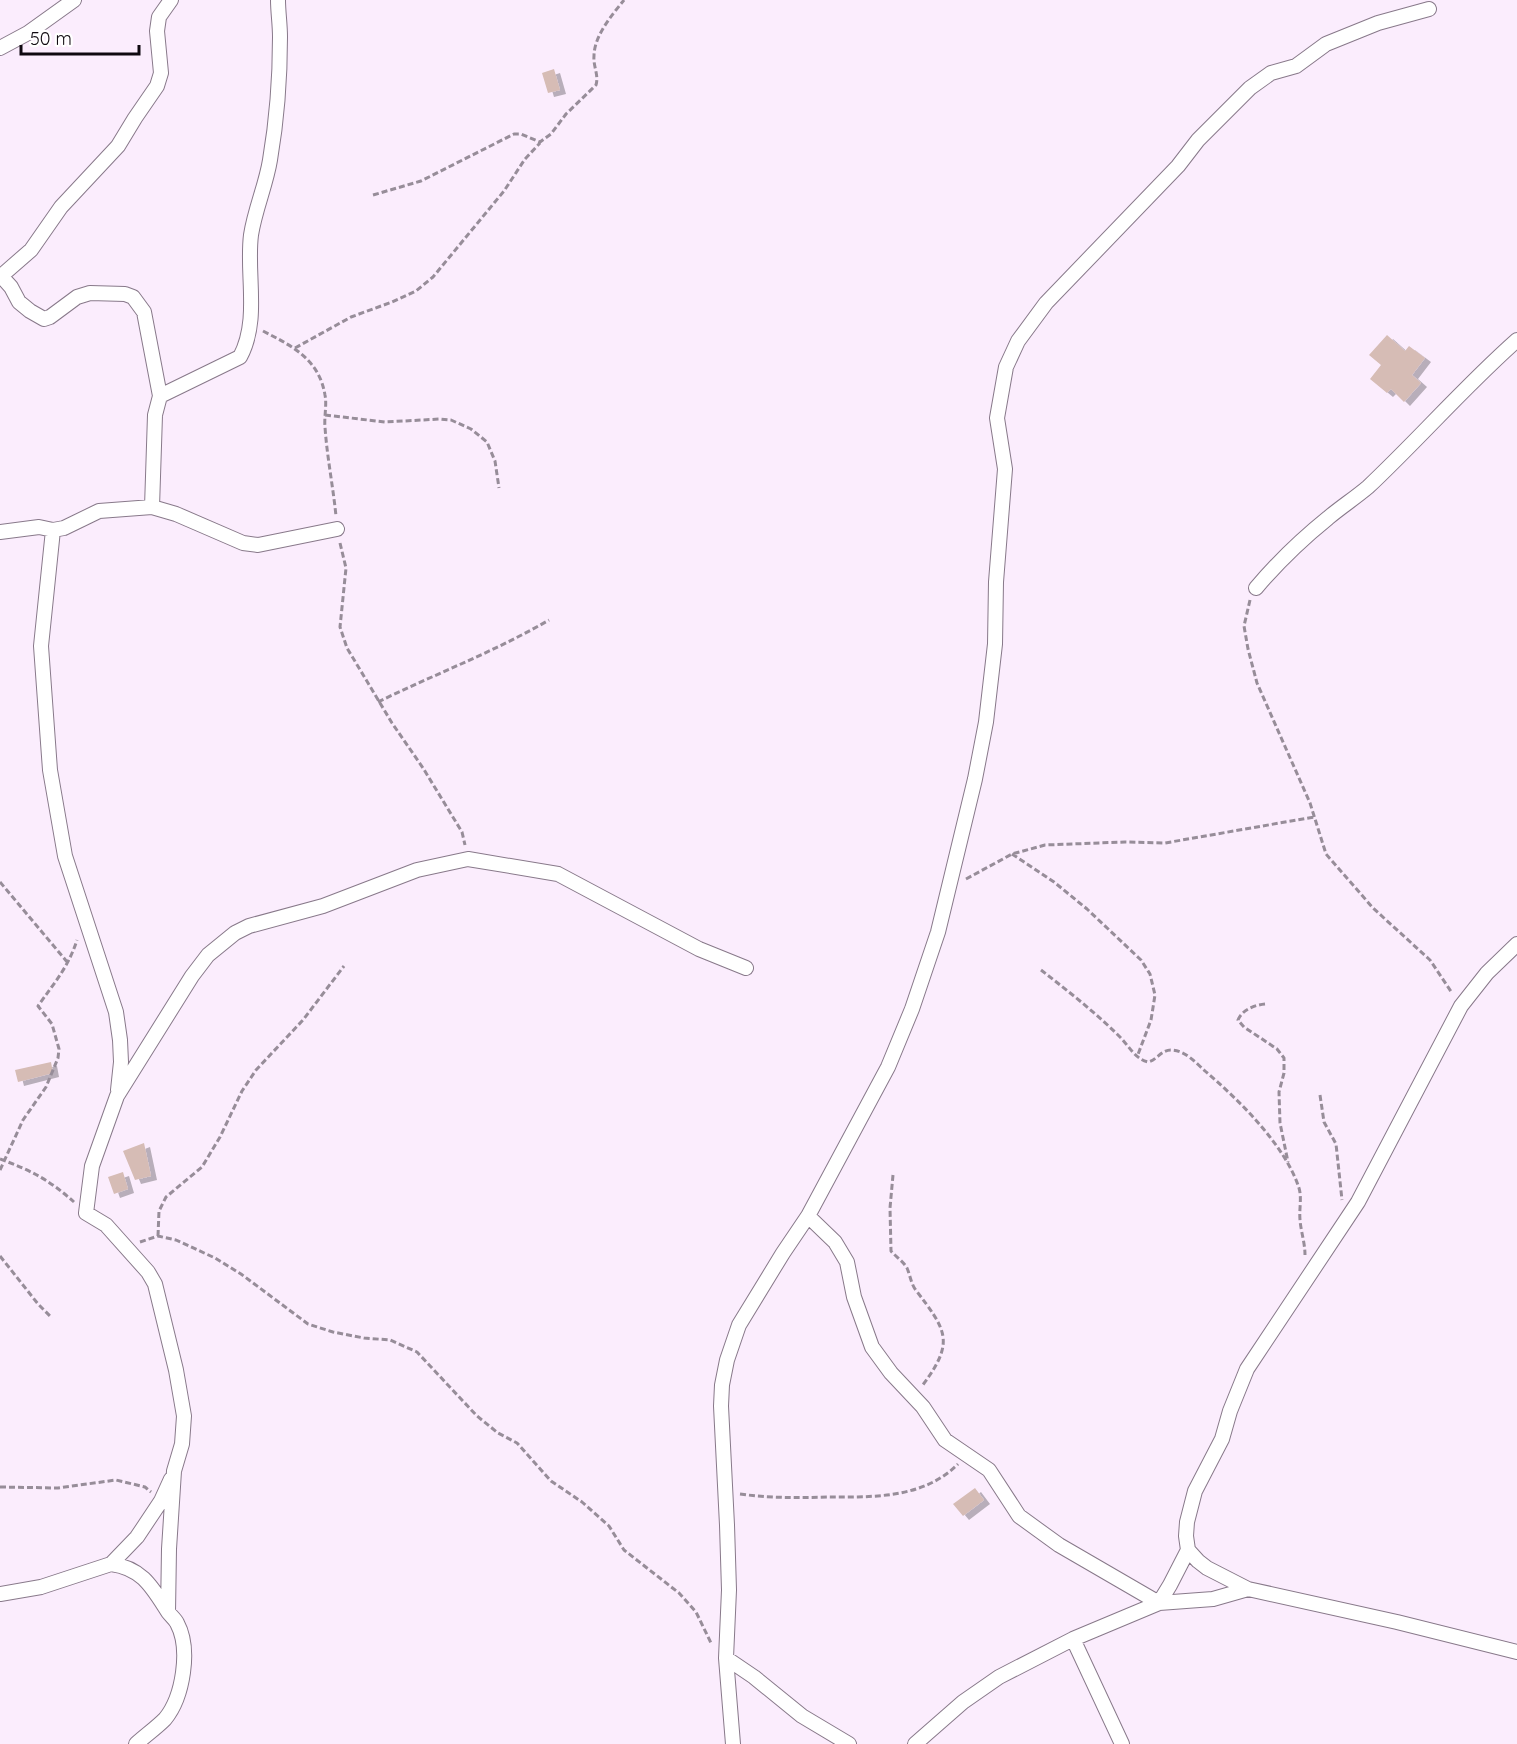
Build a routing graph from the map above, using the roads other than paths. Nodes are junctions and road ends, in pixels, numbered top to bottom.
1 (74, 0) edge
2 (171, 0) edge
3 (278, 0) edge
4 (1429, 9) dead end
5 (0, 48) edge
6 (0, 277) edge
7 (1517, 340) edge
8 (160, 396) junction
9 (152, 507) junction
10 (337, 529) road end
11 (52, 530) junction
12 (0, 532) edge
13 (1256, 588) road end
14 (1517, 944) edge
15 (746, 968) dead end
16 (117, 1096) junction
17 (808, 1216) junction
18 (174, 1471) junction
19 (1188, 1550) junction
20 (111, 1564) junction
21 (1248, 1589) junction
22 (0, 1594) edge
23 (1159, 1603) junction
24 (168, 1612) junction
25 (1073, 1639) junction
26 (1517, 1652) edge
27 (726, 1658) junction
28 (136, 1744) edge
29 (733, 1744) edge
30 (849, 1744) edge
31 (915, 1744) edge
32 (1122, 1744) edge

1 - 5 street
2 - 6 street
3 - 8 street
4 - 17 street
6 - 8 street
7 - 13 street
8 - 9 street
9 - 10 street
9 - 11 street
11 - 12 street
11 - 16 street
14 - 19 street
15 - 16 street
16 - 18 street
17 - 23 street
17 - 27 street
18 - 20 street
18 - 24 street
19 - 21 street
19 - 23 street
20 - 22 street
20 - 24 street
21 - 23 street
21 - 26 street
23 - 25 street
24 - 28 street
25 - 31 street
25 - 32 street
27 - 29 street
27 - 30 street

